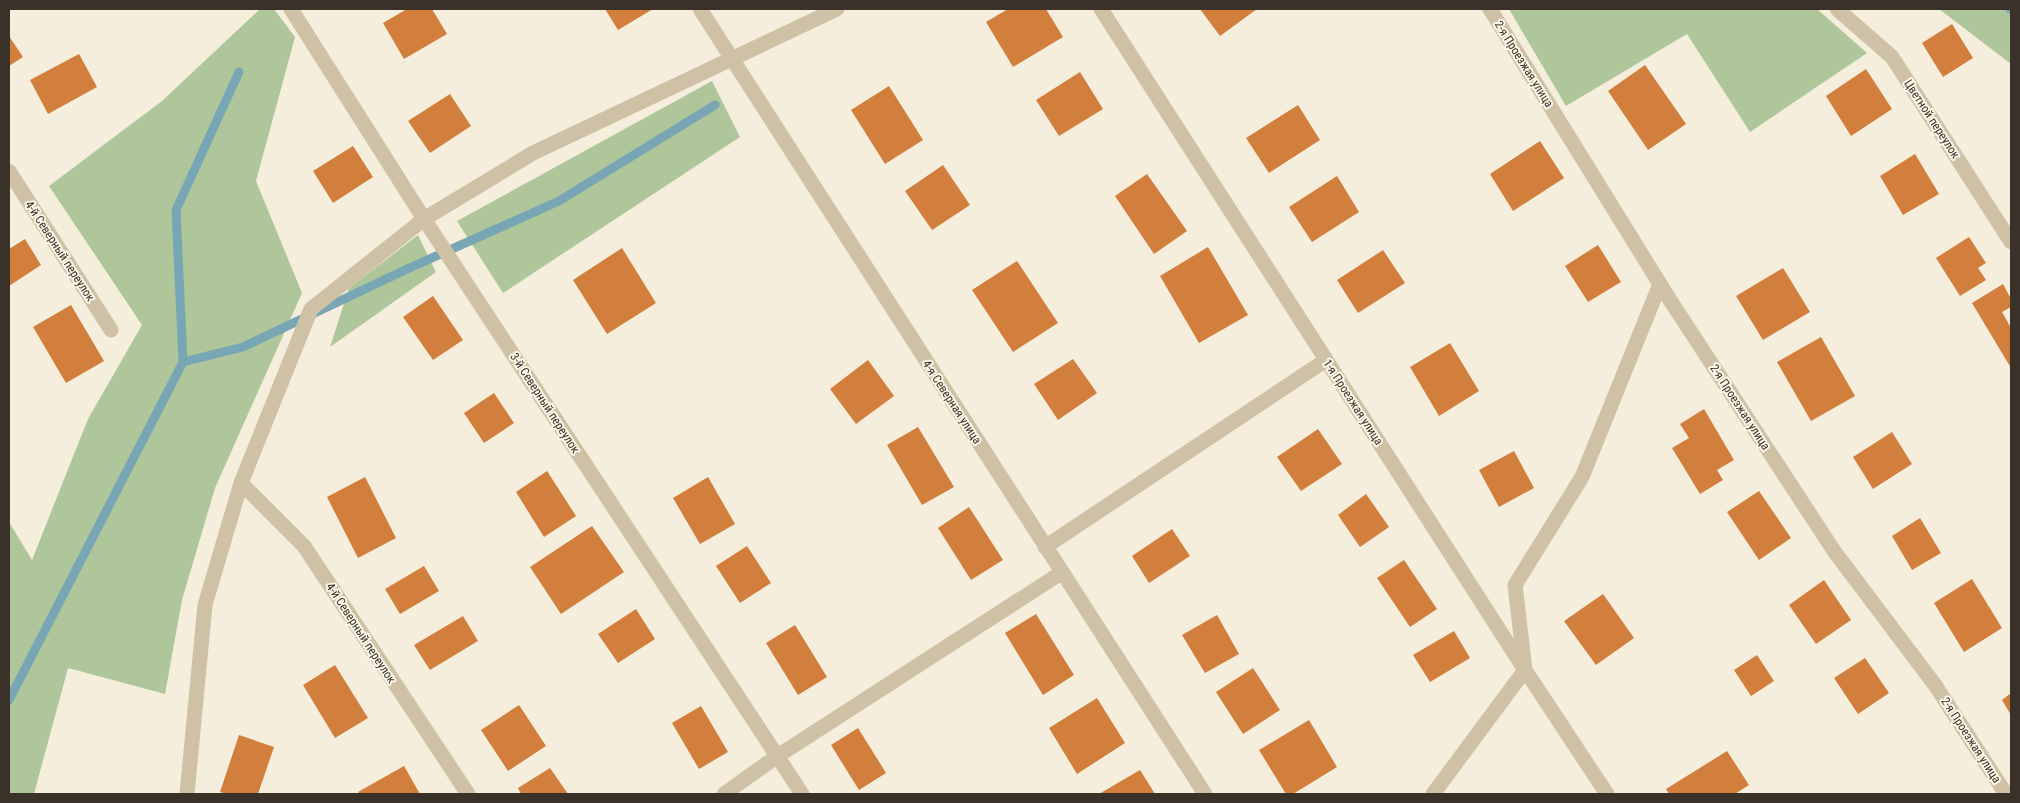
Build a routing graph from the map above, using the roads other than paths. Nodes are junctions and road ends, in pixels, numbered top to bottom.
1 (291, 9) edge
2 (700, 9) edge
3 (837, 9) edge
4 (1101, 9) edge
5 (1490, 9) edge
6 (1837, 9) edge
7 (732, 59) junction
8 (9, 172) edge
9 (424, 218) junction
10 (2011, 242) edge
11 (1660, 284) junction
12 (111, 330) dead end
13 (1326, 360) junction
14 (241, 483) junction
15 (1045, 547) junction
16 (1061, 572) junction
17 (1525, 670) junction
18 (776, 757) junction
19 (187, 794) edge
20 (468, 794) edge
21 (724, 794) edge
22 (802, 794) edge
23 (1205, 794) edge
24 (1432, 794) edge
25 (1607, 794) edge
26 (2006, 794) edge

1 - 9 street, 3-й Северный переулок
2 - 7 street, 4-я Северная улица
3 - 7 street
4 - 13 street, 1-я Проезжая улица
5 - 11 street, 2-я Проезжая улица
6 - 10 street, Цветной переулок
7 - 9 street
7 - 15 street, 4-я Северная улица
8 - 12 street, 4-й Северный переулок
9 - 14 street
9 - 18 street, 3-й Северный переулок
11 - 17 street
11 - 26 street, 2-я Проезжая улица
13 - 15 street
13 - 17 street, 1-я Проезжая улица
14 - 19 street
14 - 20 street, 4-й Северный переулок
15 - 16 street, 4-я Северная улица
16 - 18 street
16 - 23 street, 4-я Северная улица
17 - 24 street
17 - 25 street, 1-я Проезжая улица
18 - 21 street
18 - 22 street, 3-й Северный переулок

